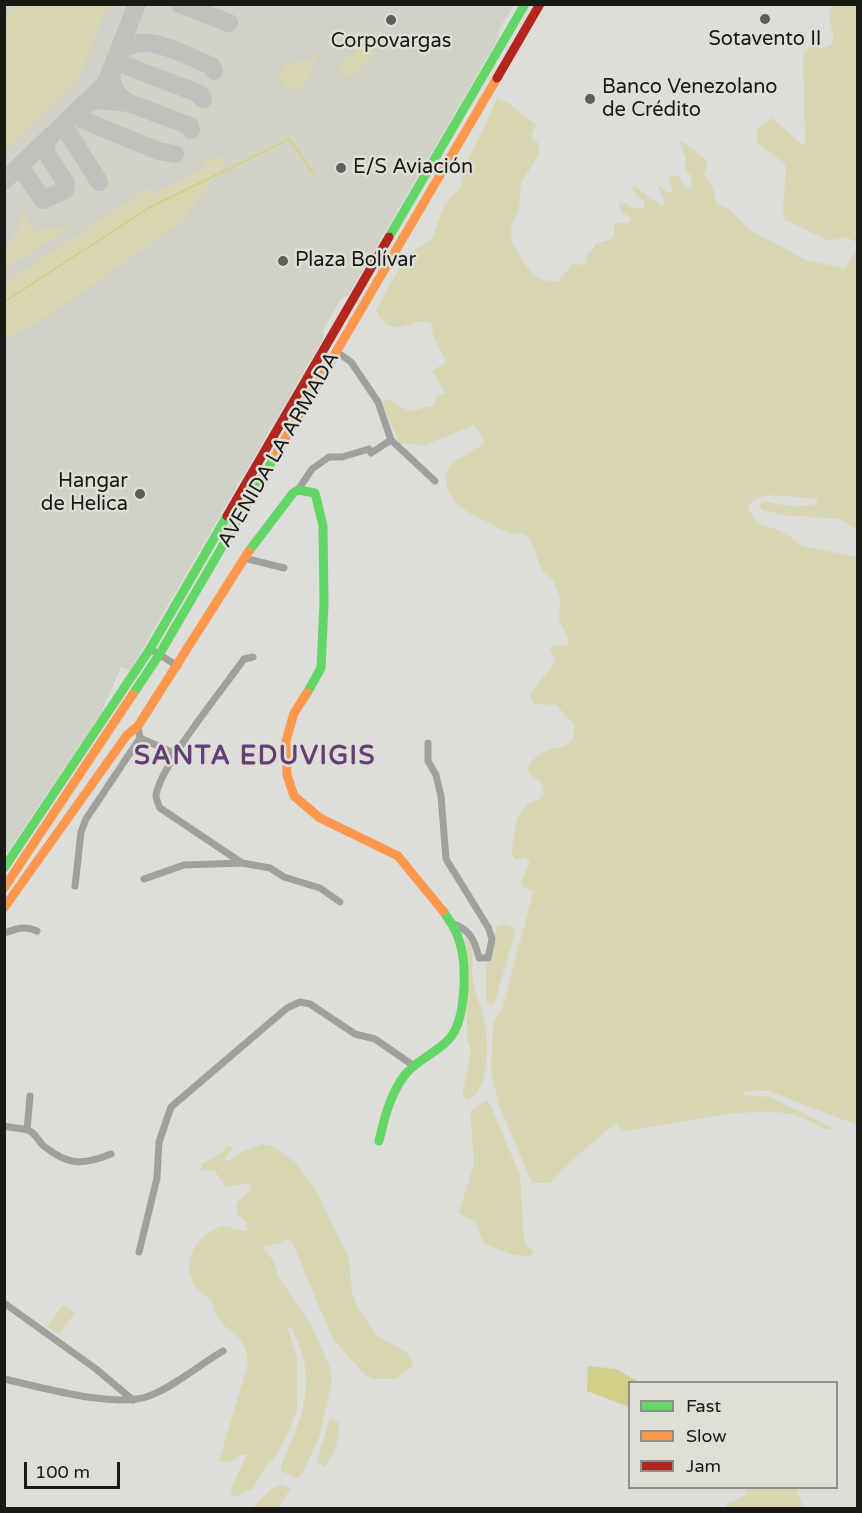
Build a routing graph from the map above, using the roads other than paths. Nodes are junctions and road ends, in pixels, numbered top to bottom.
1 (525, 4) edge
2 (540, 4) edge
3 (336, 352) junction
4 (391, 440) junction
5 (435, 481) dead end
6 (298, 490) junction
7 (244, 558) junction
8 (284, 568) dead end
9 (150, 649) junction
10 (159, 654) junction
11 (253, 657) dead end
12 (178, 666) junction
13 (138, 726) junction
14 (140, 738) junction
15 (428, 743) dead end
16 (176, 754) junction
17 (242, 863) junction
18 (4, 868) edge
19 (144, 879) dead end
20 (75, 886) dead end
21 (4, 888) edge
22 (340, 903) dead end
23 (4, 908) edge
24 (450, 923) junction
25 (37, 930) dead end
26 (4, 933) edge
27 (414, 1066) junction
28 (30, 1096) dead end
29 (4, 1126) edge
30 (27, 1130) junction
31 (379, 1142) dead end
32 (111, 1154) dead end
33 (139, 1252) dead end
34 (4, 1303) edge
35 (223, 1350) dead end
36 (4, 1378) edge
37 (133, 1400) junction

1 - 9 main road, AVENIDA LA ARMADA
2 - 3 main road, AVENIDA LA ARMADA
3 - 4 street
3 - 10 main road, AVENIDA LA ARMADA
4 - 5 street
4 - 6 street
6 - 7 main road
6 - 24 main road
7 - 8 street
7 - 12 main road
9 - 10 street
9 - 18 main road, AVENIDA LA ARMADA
10 - 12 street
10 - 21 main road, AVENIDA LA ARMADA
11 - 16 street
12 - 13 main road
13 - 14 street
13 - 23 main road
14 - 16 street
14 - 20 street
15 - 24 street
16 - 17 street
17 - 19 street
17 - 22 street
24 - 27 main road
25 - 26 street
27 - 31 main road
27 - 33 street
28 - 30 street
29 - 30 street
30 - 32 street
34 - 37 street
35 - 37 street
36 - 37 street

